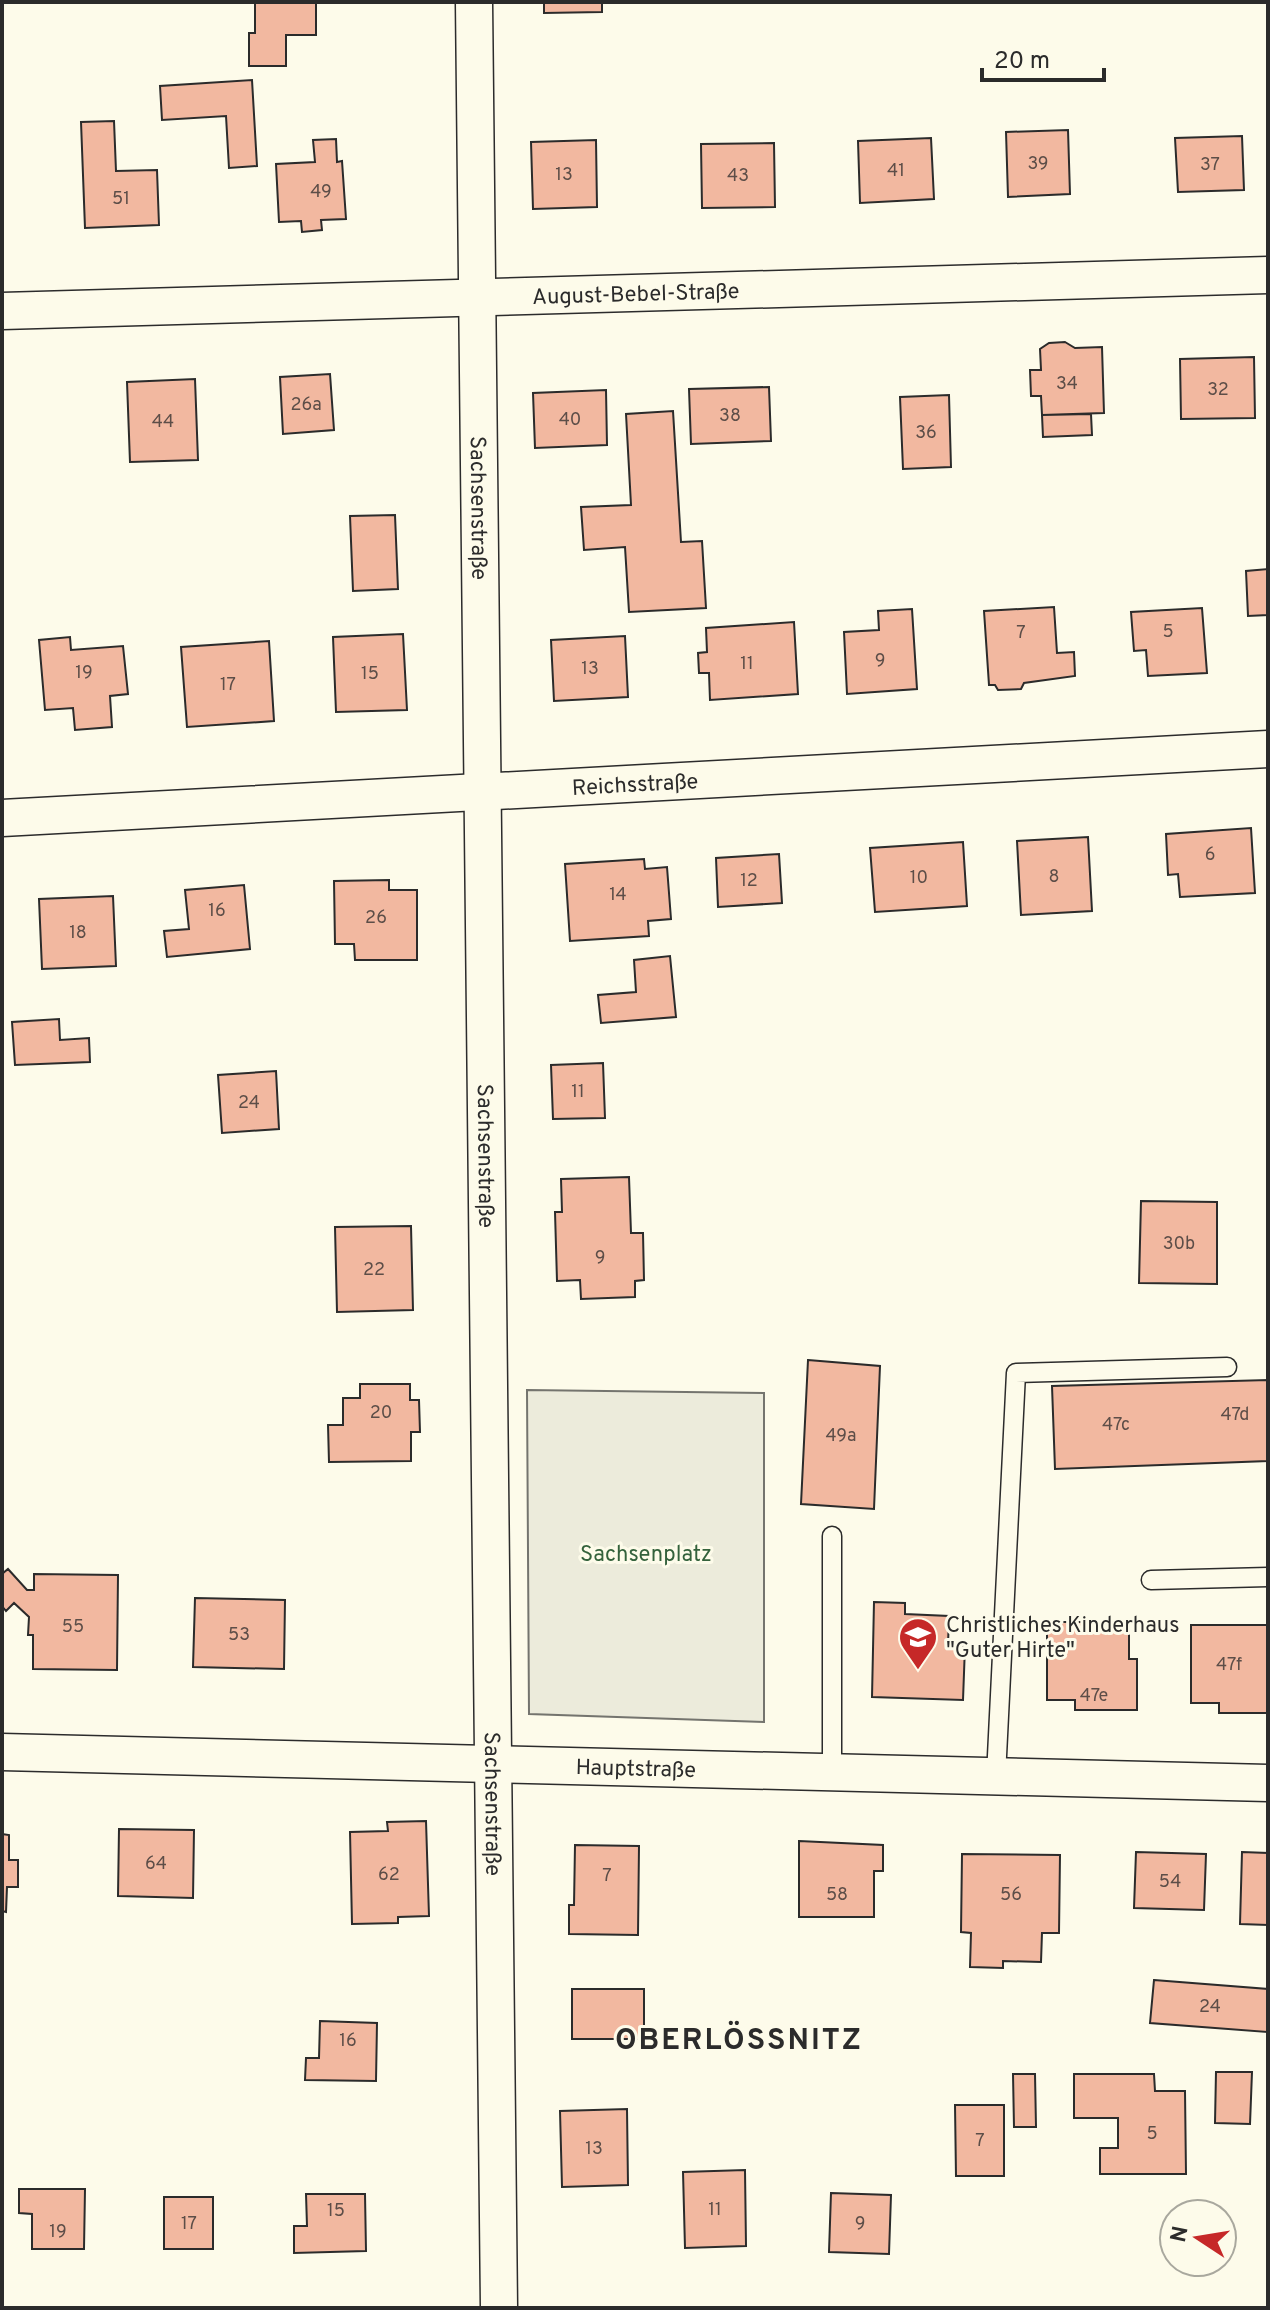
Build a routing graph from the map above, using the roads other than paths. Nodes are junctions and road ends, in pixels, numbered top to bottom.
1 (474, 2) edge
2 (1268, 275) edge
3 (475, 297) junction
4 (2, 311) edge
5 (1268, 749) edge
6 (480, 793) junction
7 (2, 818) edge
8 (1227, 1367) dead end
9 (832, 1536) dead end
10 (1268, 1577) edge
11 (1151, 1580) dead end
12 (2, 1752) edge
13 (493, 1763) junction
14 (832, 1772) junction
15 (996, 1776) junction
16 (1268, 1783) edge
17 (499, 2308) edge

1 - 3 street, Sachsenstraße
2 - 3 street, August-Bebel-Straße
3 - 4 street, August-Bebel-Straße
3 - 6 street, Sachsenstraße
5 - 6 street, Reichsstraße
6 - 7 street, Reichsstraße
6 - 13 street, Sachsenstraße
8 - 15 lane
9 - 14 lane
10 - 11 lane
12 - 13 street, Hauptstraße
13 - 14 street, Hauptstraße
13 - 17 street, Sachsenstraße
14 - 15 street, Hauptstraße
15 - 16 street, Hauptstraße

